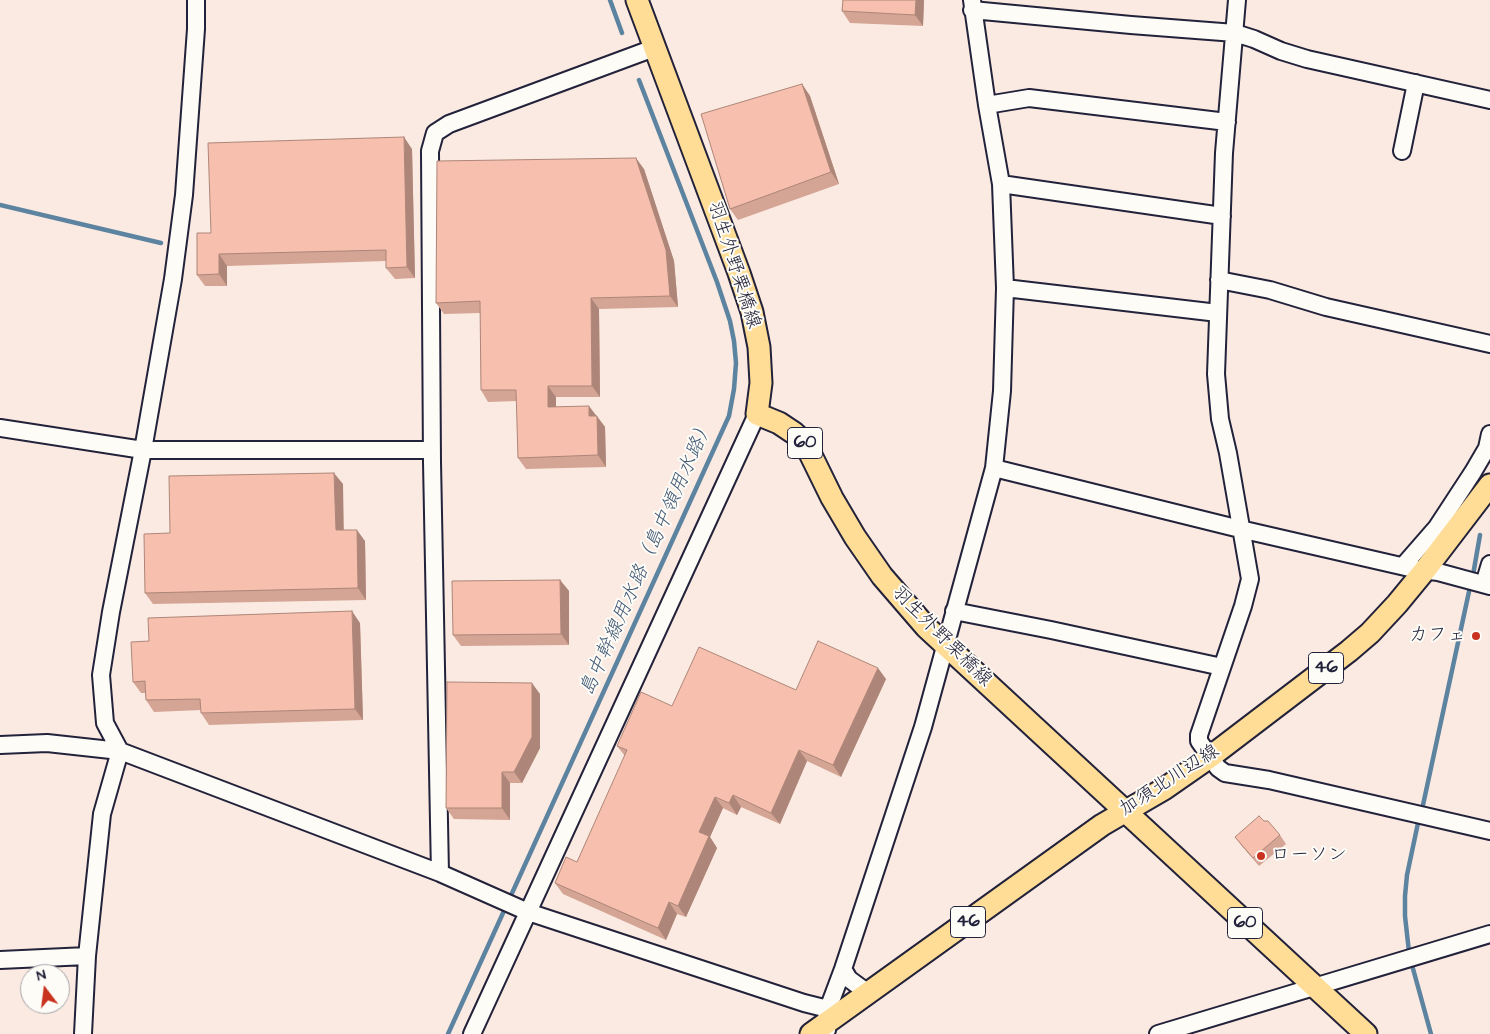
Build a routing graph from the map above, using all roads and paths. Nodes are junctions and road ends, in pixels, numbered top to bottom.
1 (196, 0) edge
2 (637, 0) edge
3 (1237, 0) edge
4 (972, 5) edge
5 (1235, 33) junction
6 (654, 48) junction
7 (1416, 83) junction
8 (1490, 100) edge
9 (986, 105) junction
10 (1227, 122) junction
11 (1402, 151) dead end
12 (1002, 184) junction
13 (1222, 216) junction
14 (1219, 280) junction
15 (1004, 288) junction
16 (1218, 313) junction
17 (1490, 344) edge
18 (757, 414) junction
19 (0, 428) edge
20 (1490, 434) edge
21 (143, 450) junction
22 (432, 450) junction
23 (994, 468) junction
24 (1490, 485) edge
25 (1240, 529) junction
26 (1490, 564) edge
27 (1403, 566) junction
28 (1425, 570) junction
29 (1487, 585) edge
30 (954, 611) junction
31 (945, 646) junction
32 (1222, 667) junction
33 (0, 745) edge
34 (120, 751) junction
35 (1210, 757) junction
36 (1125, 811) junction
37 (1490, 831) edge
38 (440, 873) junction
39 (528, 912) junction
40 (1490, 934) edge
41 (87, 956) junction
42 (0, 960) edge
43 (843, 969) junction
44 (1315, 987) junction
45 (868, 993) junction
46 (823, 1025) edge
47 (83, 1034) edge
48 (472, 1034) edge
49 (1158, 1034) edge
50 (1366, 1034) edge

1 - 21 street
2 - 6 main road, 羽生外野栗橋線
3 - 5 street
4 - 5 street
4 - 9 street
5 - 7 street
5 - 10 street
6 - 18 main road, 羽生外野栗橋線
6 - 22 street
7 - 8 street
7 - 11 street
9 - 10 street
9 - 12 street
10 - 13 street
12 - 13 street
12 - 15 street
13 - 14 street
14 - 16 street
14 - 17 street
15 - 16 street
15 - 23 street
16 - 25 street
18 - 31 main road, 羽生外野栗橋線 / 60
18 - 39 street
19 - 21 street
20 - 27 street
21 - 22 street
21 - 34 street
22 - 38 street
23 - 25 street
23 - 30 street
24 - 28 main road, 加須北川辺線 / 46
25 - 27 street
25 - 32 street
26 - 29 street
27 - 28 street
28 - 29 street
28 - 35 main road, 加須北川辺線 / 46
30 - 31 street
30 - 32 street
31 - 36 main road, 羽生外野栗橋線 / 60
31 - 43 street
32 - 35 street
33 - 34 street
34 - 38 street
34 - 41 street
35 - 36 main road, 加須北川辺線 / 46
35 - 37 street
36 - 44 main road, 羽生外野栗橋線 / 60
36 - 45 main road, 加須北川辺線 / 46
38 - 39 street
39 - 46 street
39 - 48 street
40 - 44 street
41 - 42 street
41 - 47 street
43 - 45 street
43 - 46 street
44 - 49 street
44 - 50 main road, 羽生外野栗橋線 / 60
45 - 46 main road, 加須北川辺線 / 46

